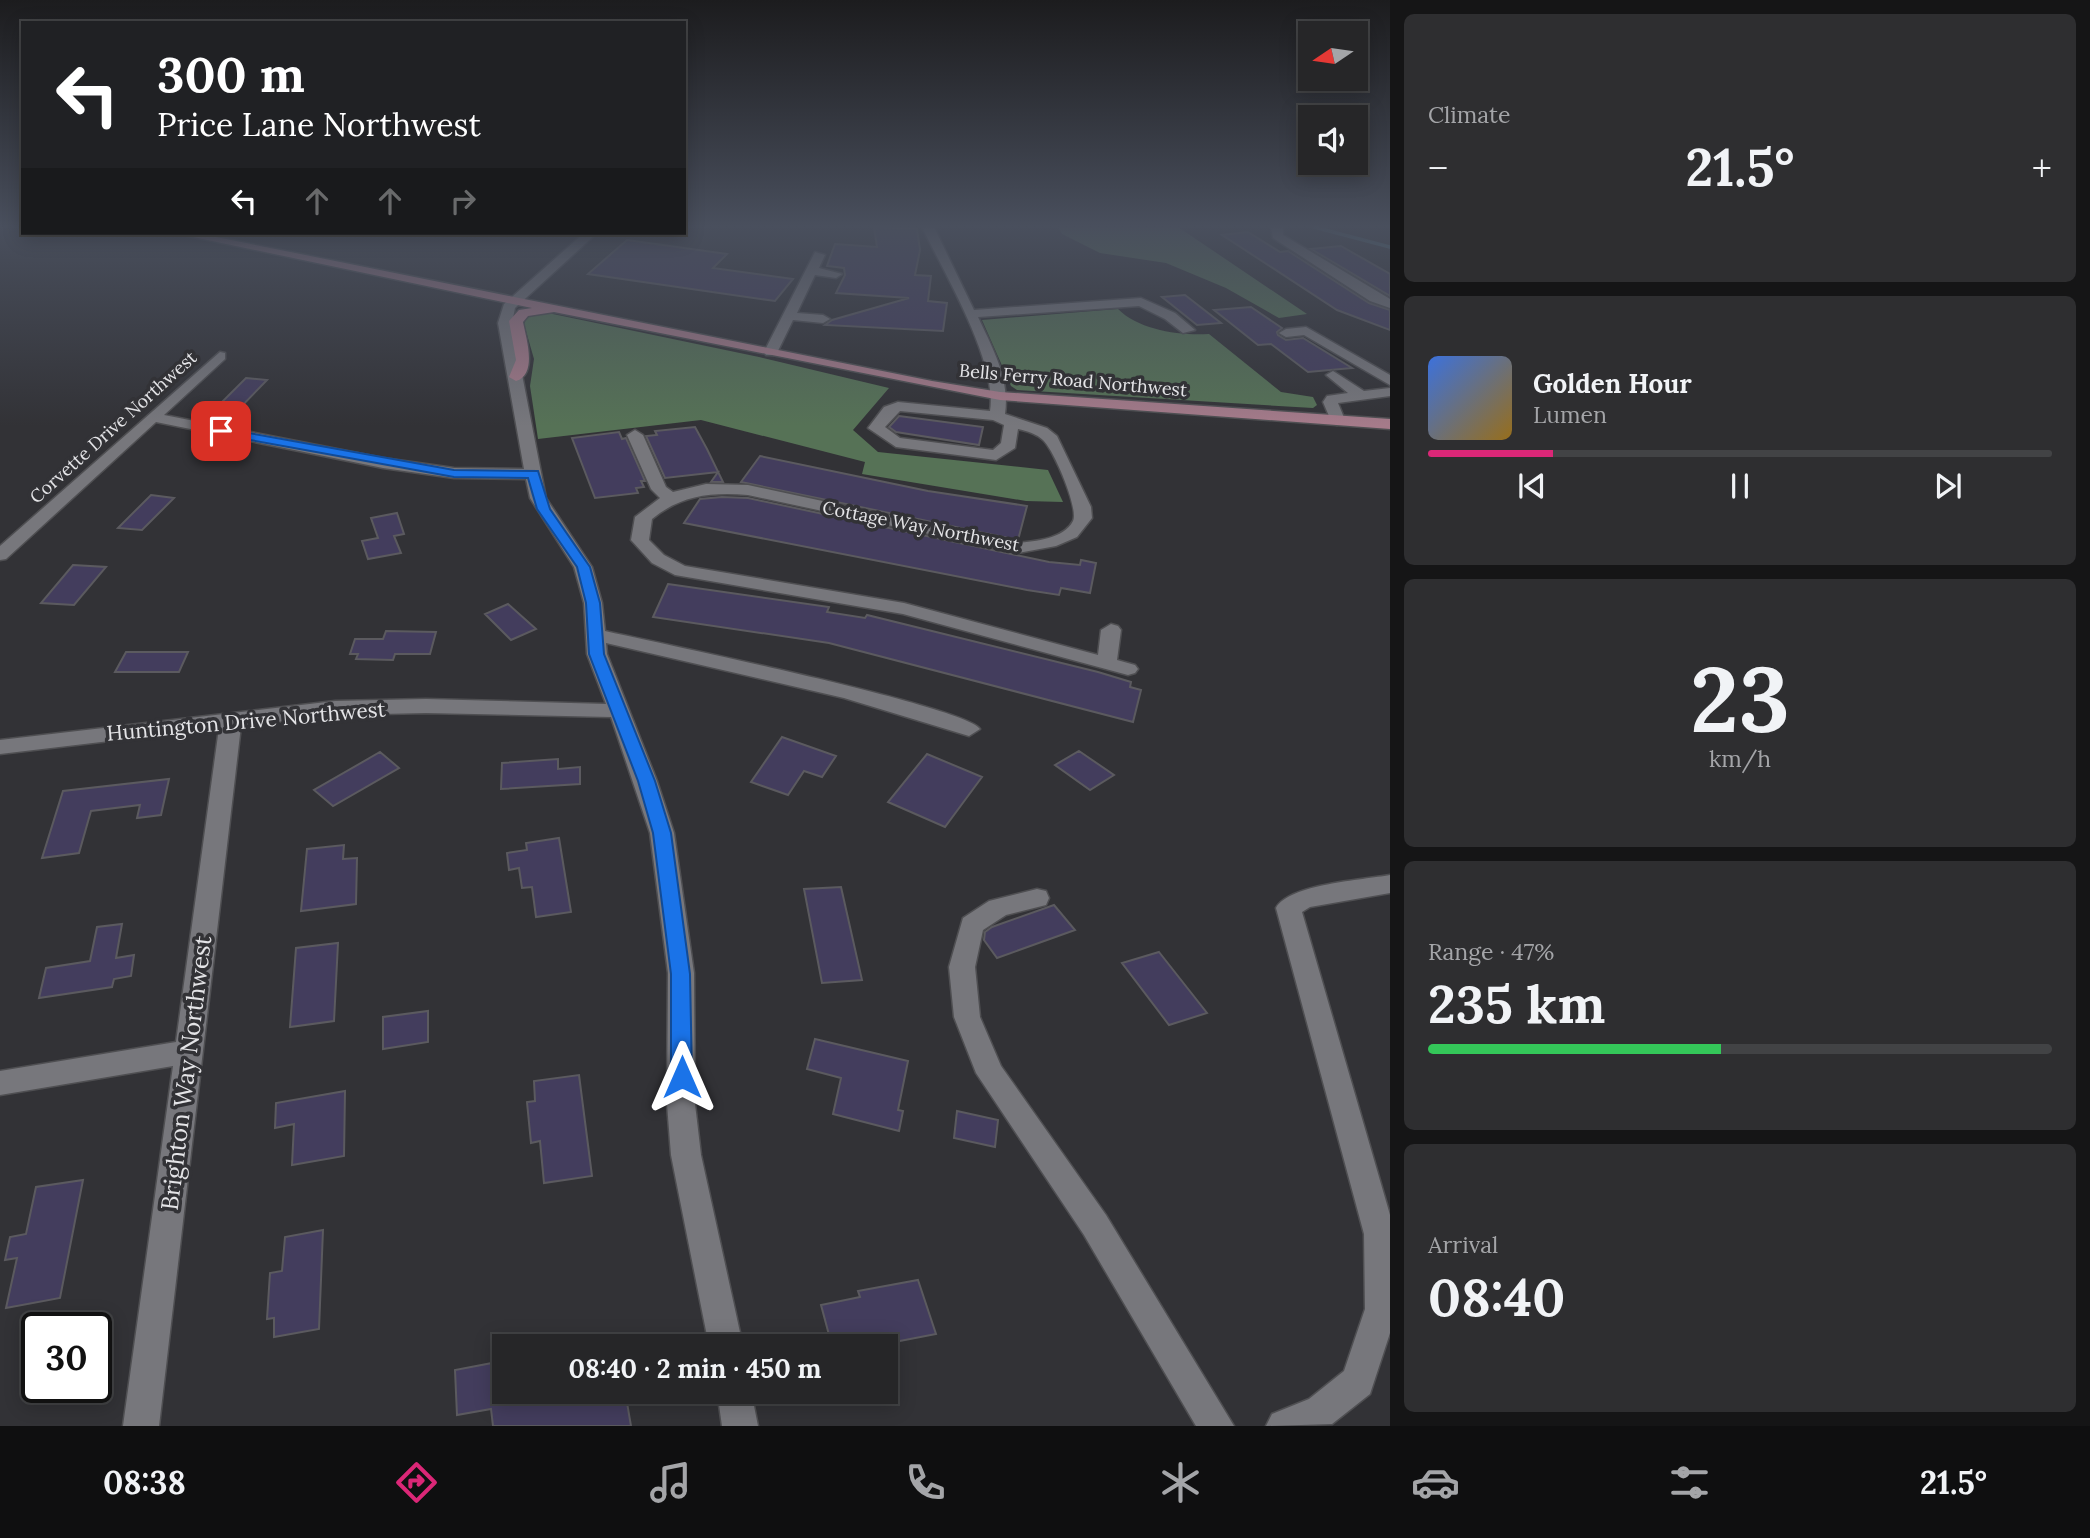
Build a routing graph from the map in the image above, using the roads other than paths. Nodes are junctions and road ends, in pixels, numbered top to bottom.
1 (489, 294) edge
2 (523, 294) edge
3 (800, 294) edge
4 (960, 294) edge
5 (1369, 294) edge
6 (517, 299) junction
7 (1390, 304) edge
8 (568, 309) junction
9 (970, 314) junction
10 (789, 316) junction
11 (823, 319) dead end
12 (1188, 330) dead end
13 (1286, 332) dead end
14 (771, 352) junction
15 (220, 356) dead end
16 (1315, 376) dead end
17 (516, 377) junction
18 (1390, 381) edge
19 (1390, 392) edge
20 (1361, 395) junction
21 (1000, 396) junction
22 (152, 417) junction
23 (1337, 419) junction
24 (1004, 421) junction
25 (1390, 424) edge
26 (635, 435) dead end
27 (533, 474) junction
28 (669, 497) junction
29 (0, 555) edge
30 (1111, 630) dead end
31 (595, 635) junction
32 (1107, 663) junction
33 (1128, 669) dead end
34 (618, 710) junction
35 (231, 719) junction
36 (969, 729) dead end
37 (0, 747) edge
38 (1390, 884) edge
39 (1037, 898) dead end
40 (188, 1052) junction
41 (0, 1083) edge
42 (723, 1334) edge
43 (736, 1404) edge
44 (141, 1426) edge
45 (740, 1426) edge
46 (1216, 1426) edge
47 (1284, 1426) edge

1 - 6 main road, Bells Ferry Road Northwest
2 - 6 street
3 - 10 street
4 - 9 street
5 - 7 street
6 - 8 main road, Bells Ferry Road Northwest
6 - 17 street
8 - 14 main road, Bells Ferry Road Northwest
8 - 17 main road
9 - 12 street
9 - 21 street
10 - 11 street
10 - 14 street
13 - 18 street
14 - 21 main road, Bells Ferry Road Northwest
15 - 22 street, Corvette Drive Northwest
16 - 20 street
17 - 27 street
19 - 20 street
20 - 23 street
21 - 23 main road, Bells Ferry Road Northwest
21 - 24 street
22 - 27 street
22 - 29 street, Corvette Drive Northwest
23 - 25 main road, Bells Ferry Road Northwest
24 - 24 street
24 - 28 street, Cottage Way Northwest
26 - 28 street
27 - 31 street
28 - 32 street
30 - 32 street
31 - 34 street
31 - 36 street
32 - 33 street
34 - 35 street, Huntington Drive Northwest
34 - 42 street
35 - 37 street, Huntington Drive Northwest
35 - 40 street, Brighton Way Northwest
38 - 47 street
39 - 46 street
40 - 41 street
40 - 44 street, Brighton Way Northwest
43 - 45 street

